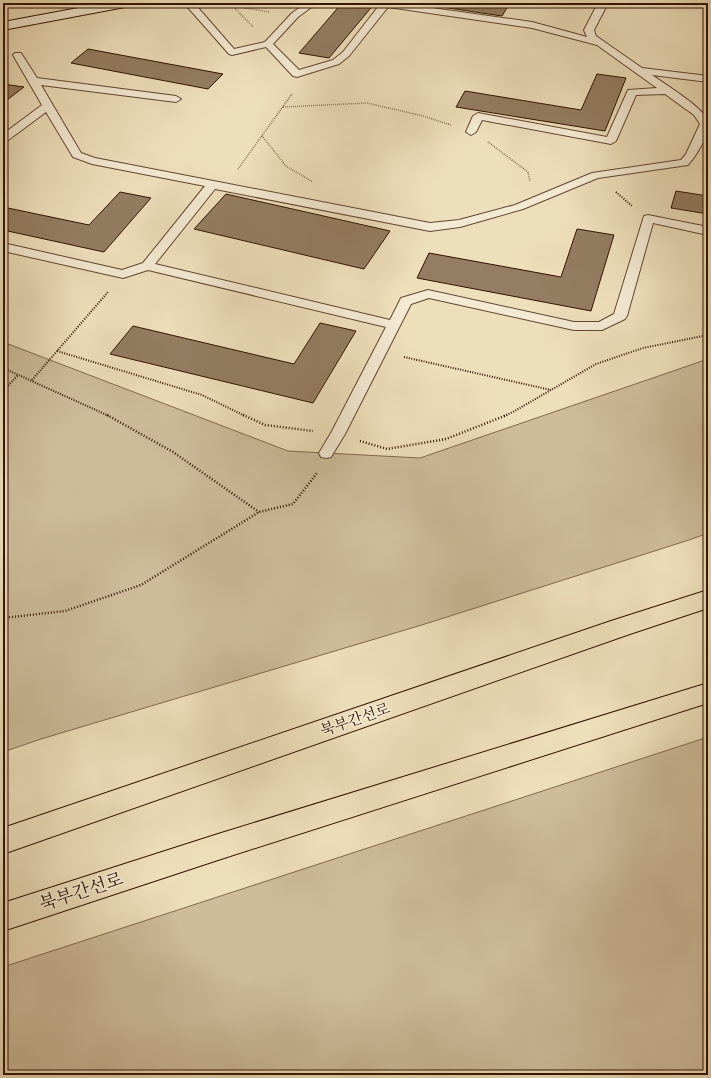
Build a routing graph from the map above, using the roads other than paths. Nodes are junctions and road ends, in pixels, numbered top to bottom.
1 (125, 3) edge
2 (189, 3) edge
3 (312, 3) edge
4 (604, 3) edge
5 (386, 4) edge
6 (3, 26) edge
7 (268, 44) junction
8 (601, 44) junction
9 (18, 55) dead end
10 (640, 71) junction
11 (708, 79) edge
12 (33, 81) junction
13 (668, 92) junction
14 (176, 99) dead end
15 (48, 106) junction
16 (471, 132) road end
17 (3, 139) edge
18 (219, 186) junction
19 (708, 231) edge
20 (3, 247) edge
21 (146, 266) junction
22 (394, 325) junction
23 (326, 453) road end
24 (708, 585) edge
25 (708, 599) edge
26 (619, 628) junction
27 (708, 693) edge
28 (3, 841) edge
29 (3, 917) edge

1 - 6 street
2 - 7 lane
3 - 7 lane
4 - 8 lane
5 - 7 lane
5 - 8 lane
8 - 10 lane
9 - 12 lane
10 - 11 lane
10 - 13 lane
12 - 14 lane
12 - 15 lane
13 - 16 lane
13 - 18 lane
15 - 17 lane
15 - 18 lane
18 - 21 lane
19 - 22 lane
20 - 21 lane
21 - 22 lane
22 - 23 lane
24 - 26 highway
25 - 26 highway, 북부간선로
26 - 28 highway, 북부간선로
27 - 29 highway, 북부간선로

